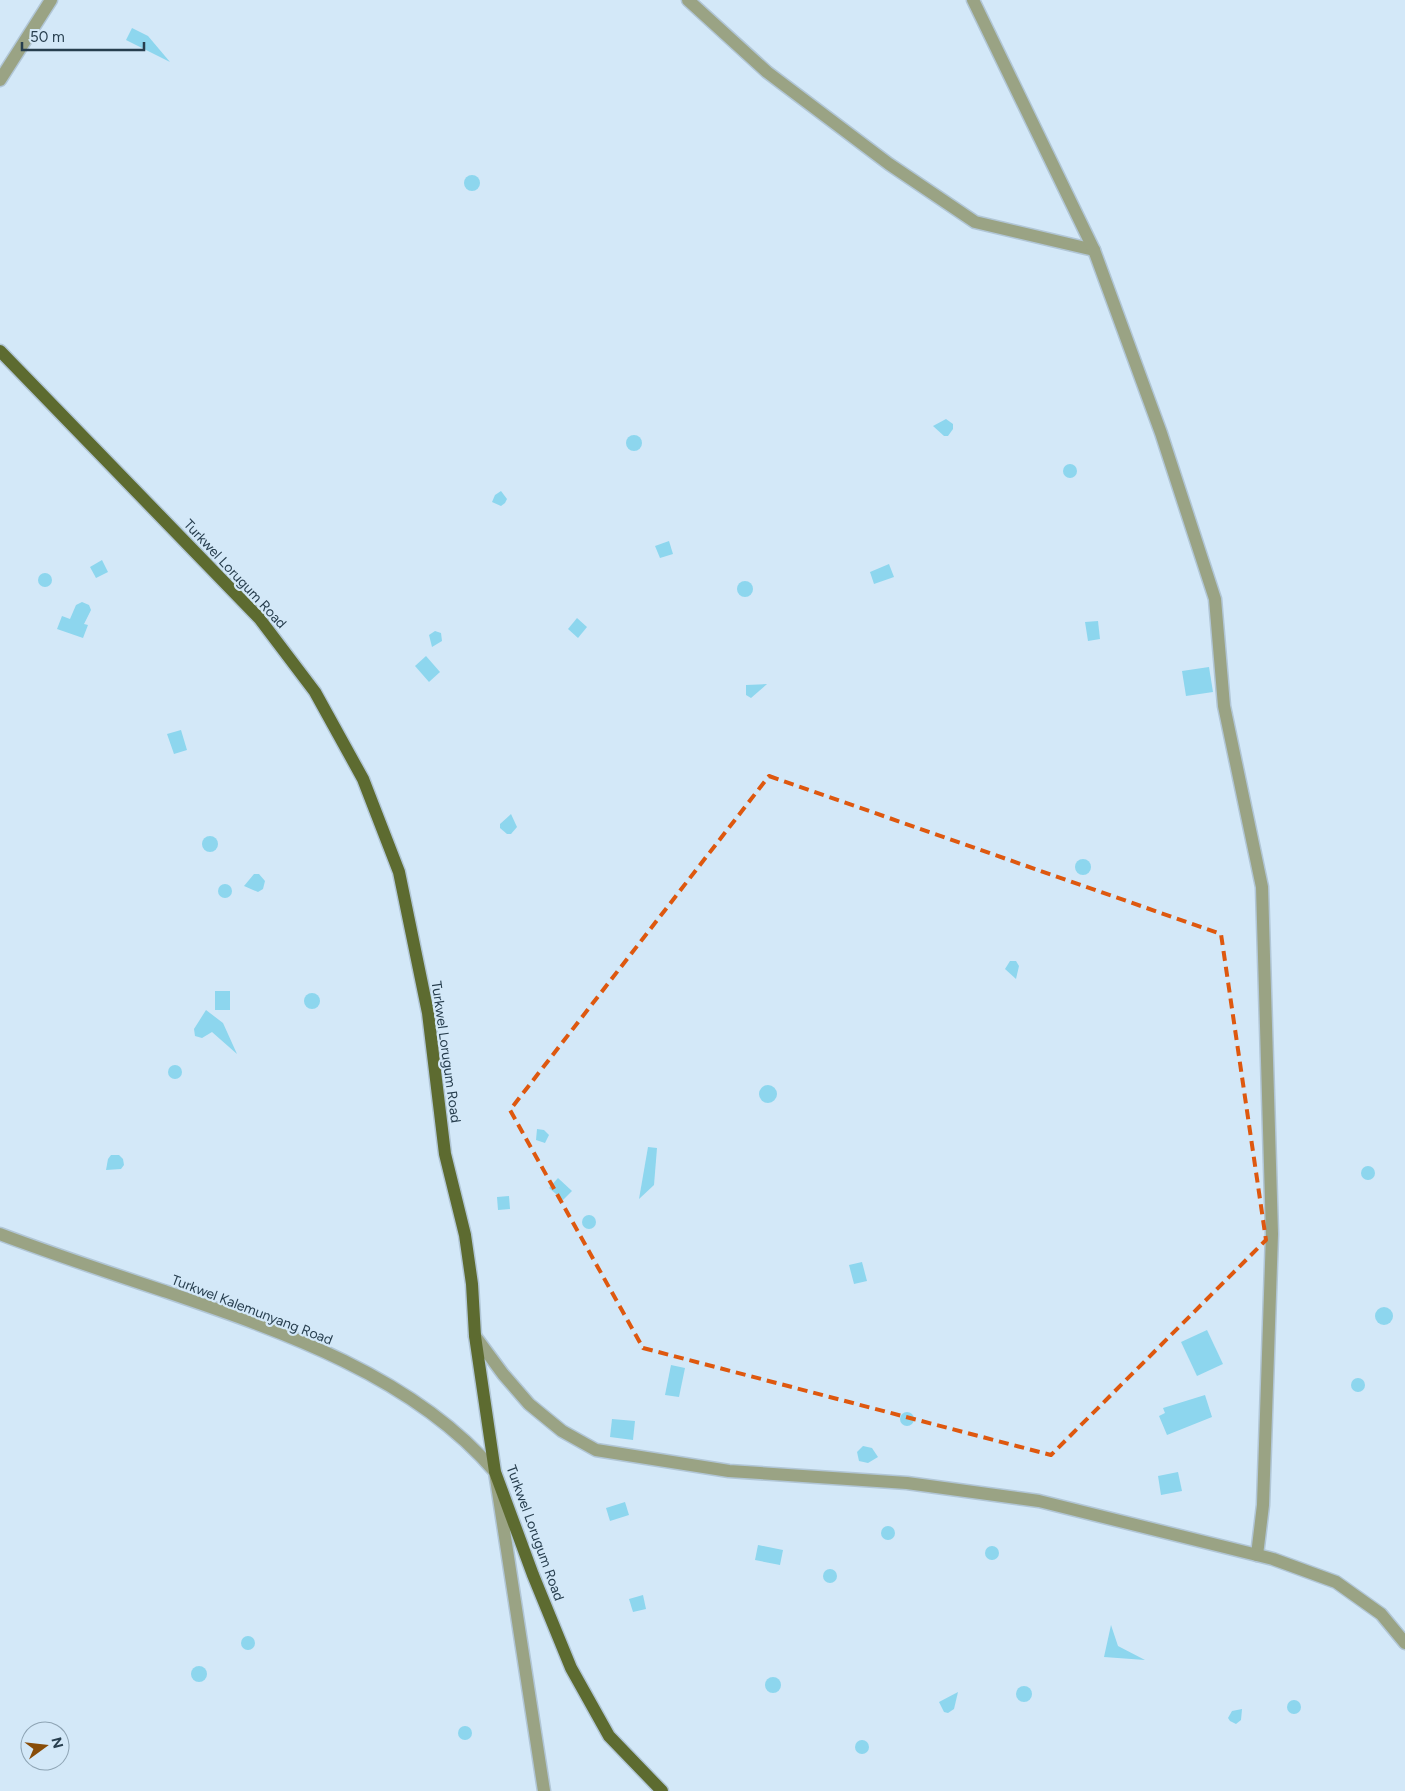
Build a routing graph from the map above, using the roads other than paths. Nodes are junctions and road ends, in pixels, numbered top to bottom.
1 (52, 0) edge
2 (688, 0) edge
3 (974, 0) edge
4 (0, 80) edge
5 (1094, 250) junction
6 (0, 351) edge
7 (0, 1234) edge
8 (475, 1336) junction
9 (495, 1472) junction
10 (1257, 1555) junction
11 (1405, 1643) edge
12 (544, 1791) edge
13 (662, 1791) edge

1 - 4 street
2 - 5 street
3 - 5 street
5 - 10 street
6 - 8 main road, Turkwel Lorugum Road
7 - 9 street, Turkwel Kalemunyang Road
8 - 9 main road, Turkwel Lorugum Road
8 - 10 street
9 - 12 street
9 - 13 main road, Turkwel Lorugum Road
10 - 11 street

